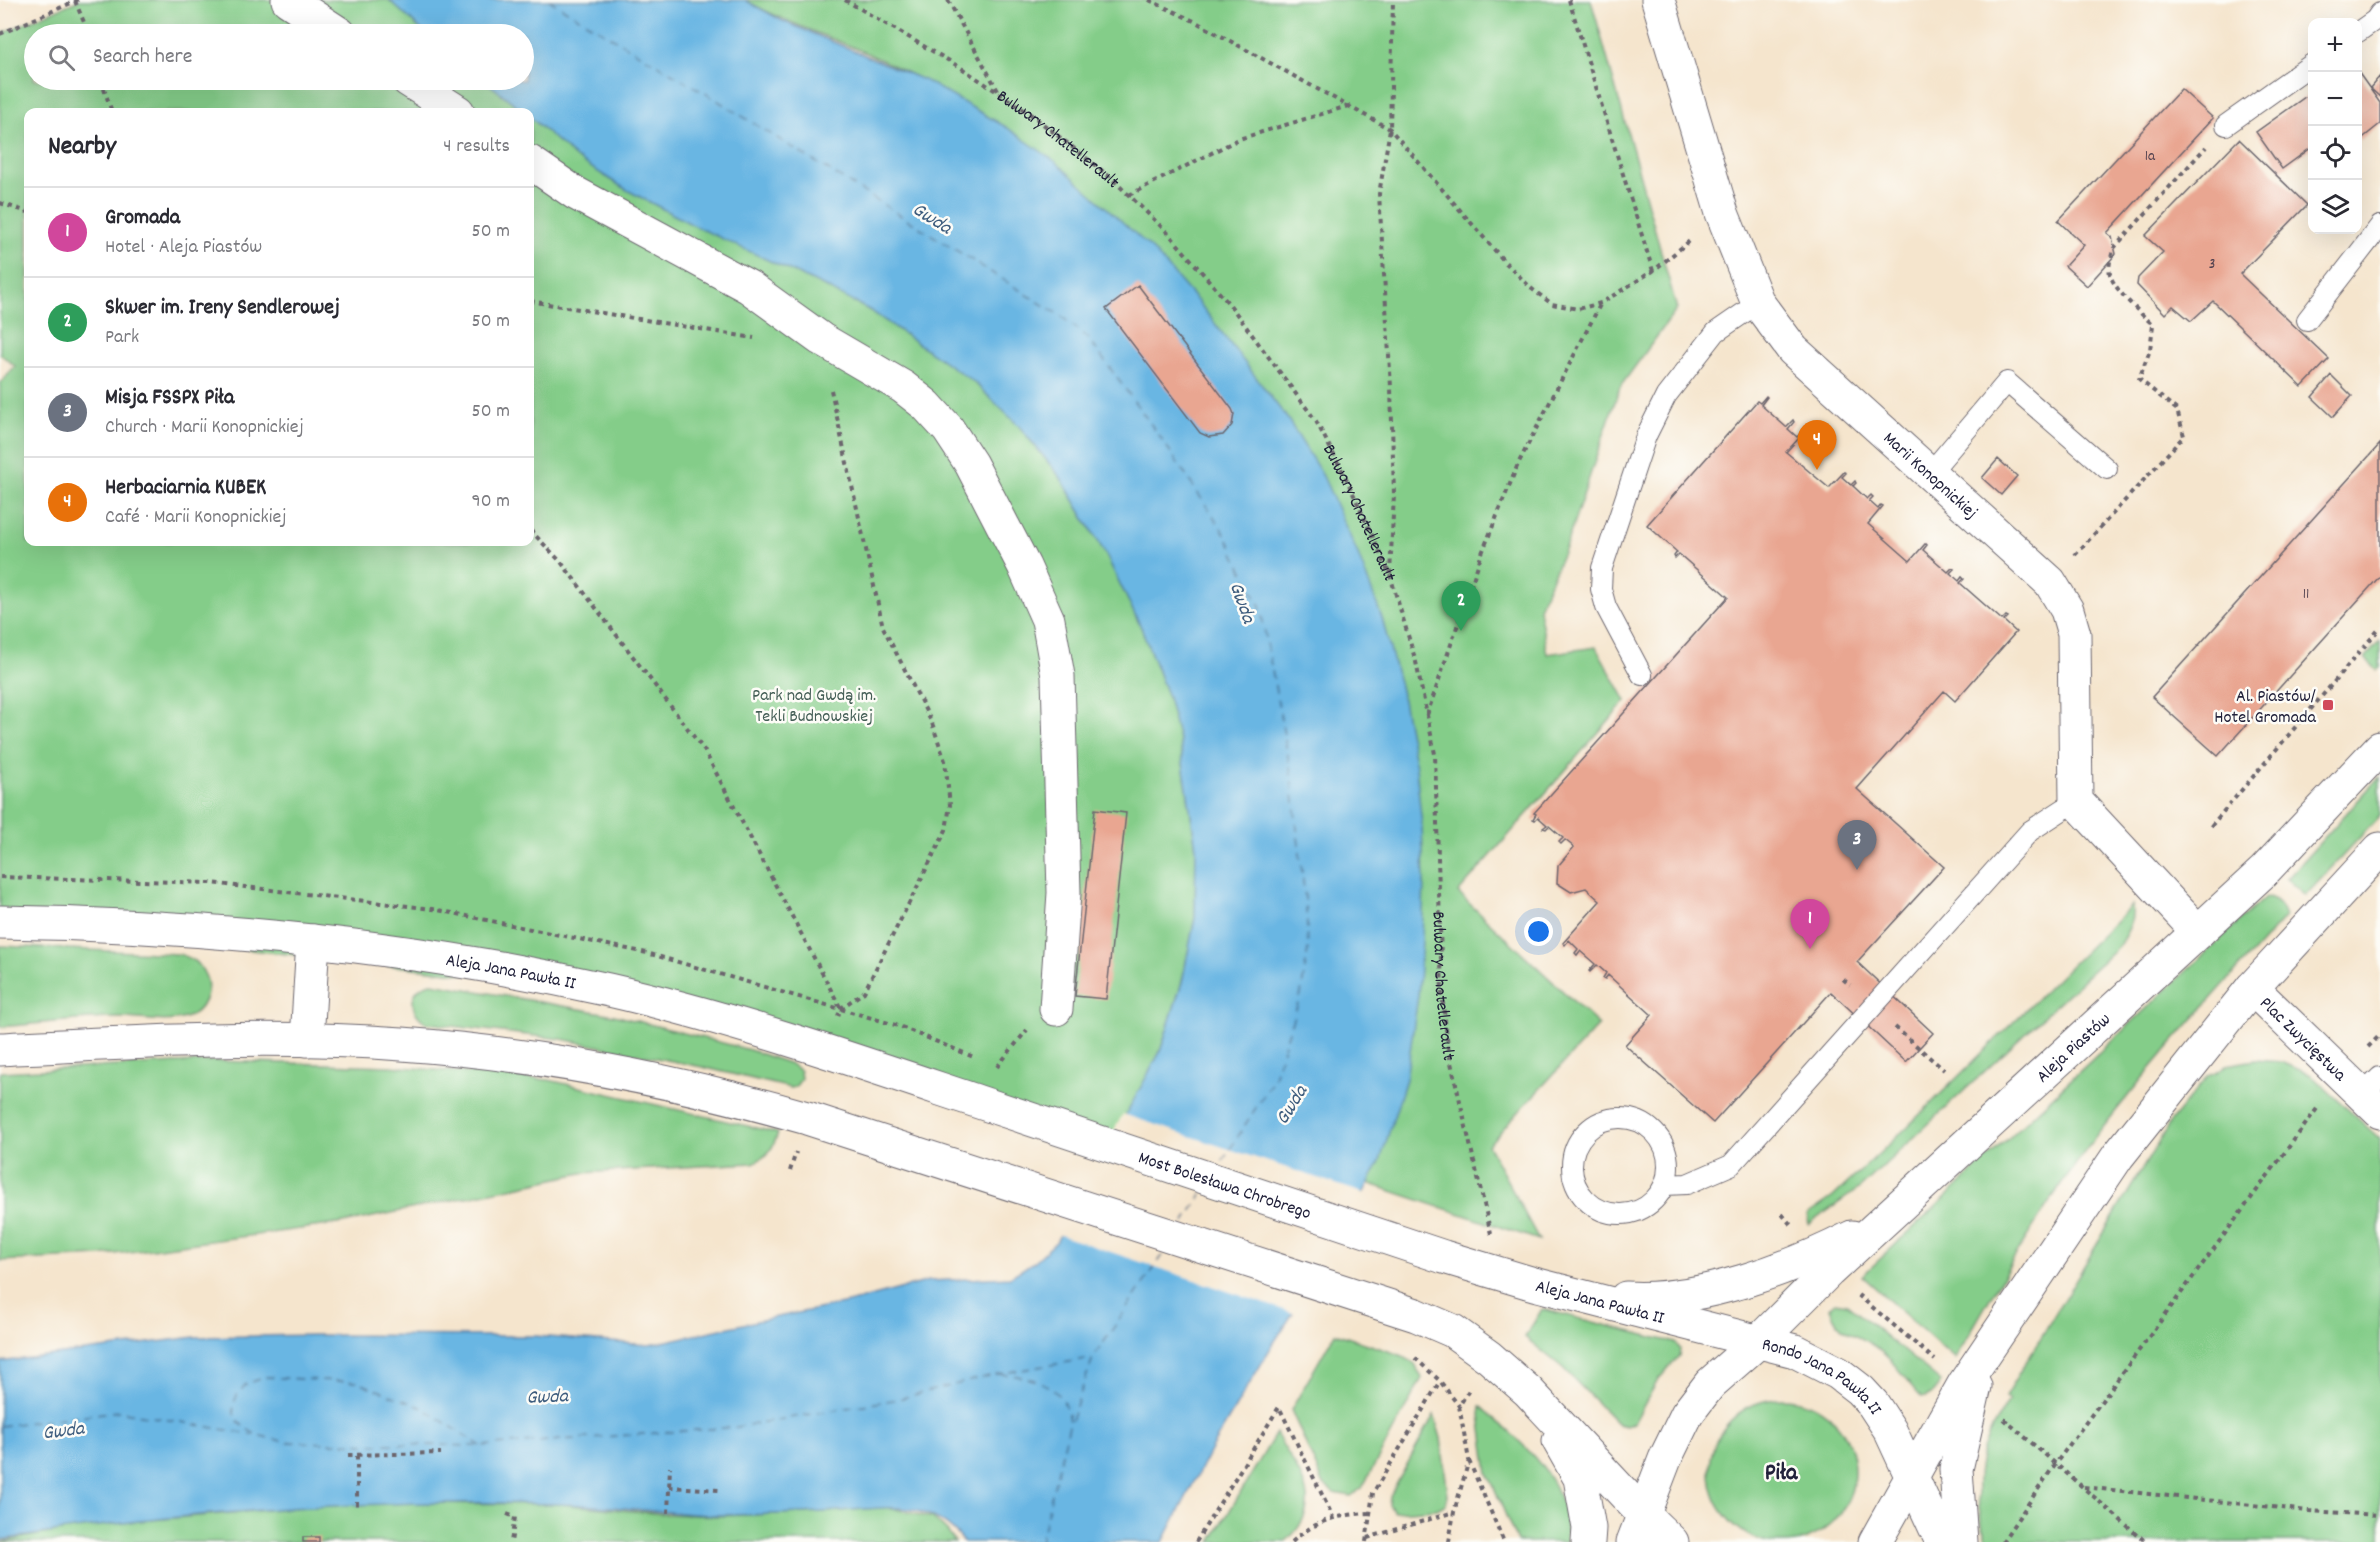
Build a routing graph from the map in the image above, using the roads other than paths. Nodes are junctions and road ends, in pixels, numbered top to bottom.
1 (288, 0) edge
2 (1658, 0) edge
3 (2380, 13) edge
4 (325, 24) edge
5 (2362, 29) edge
6 (2308, 68) edge
7 (424, 90) edge
8 (452, 108) edge
9 (2226, 125) road end
10 (534, 165) edge
11 (2380, 226) edge
12 (1758, 303) junction
13 (2307, 320) dead end
14 (2107, 469) dead end
15 (1930, 473) junction
16 (1642, 675) dead end
17 (2380, 748) edge
18 (2076, 801) junction
19 (2380, 849) edge
20 (0, 922) edge
21 (2198, 932) junction
22 (313, 941) junction
23 (2252, 988) junction
24 (1056, 1009) road end
25 (307, 1040) junction
26 (0, 1049) edge
27 (2366, 1090) edge
28 (1006, 1111) joint
29 (1664, 1185) junction
30 (1893, 1214) junction
31 (1444, 1257) joint
32 (1570, 1294) junction
33 (2008, 1320) junction
34 (1758, 1341) junction
35 (1528, 1391) junction
36 (1911, 1476) junction
37 (1638, 1529) edge
38 (1588, 1542) edge
39 (1672, 1542) edge
40 (1875, 1542) edge
41 (1942, 1542) edge
42 (1961, 1542) edge

1 - 4 main road
2 - 12 main road, Marii Konopnickiej
3 - 5 lane
6 - 9 lane
7 - 8 main road
10 - 24 main road
11 - 13 lane
12 - 15 main road, Marii Konopnickiej
12 - 16 lane
14 - 15 lane
15 - 18 main road, Marii Konopnickiej
17 - 21 main road, Aleja Piastów
18 - 21 main road
18 - 29 lane
19 - 23 main road
20 - 22 main road, Aleja Jana Pawła II
21 - 30 main road, Aleja Piastów
22 - 25 main road
22 - 28 main road, Aleja Jana Pawła II
23 - 27 main road, Plac Zwycięstwa
23 - 33 main road
25 - 26 main road
25 - 35 main road
28 - 31 main road, Most Bolesława Chrobrego
29 - 29 lane
30 - 32 main road
30 - 34 main road, Aleja Piastów
31 - 32 main road, Aleja Jana Pawła II
32 - 34 main road, Aleja Jana Pawła II
33 - 36 main road
33 - 42 main road
34 - 36 main road, Rondo Jana Pawła II
34 - 37 main road, Rondo Jana Pawła II
35 - 37 main road
35 - 38 main road
36 - 40 main road
36 - 41 main road
37 - 39 main road

